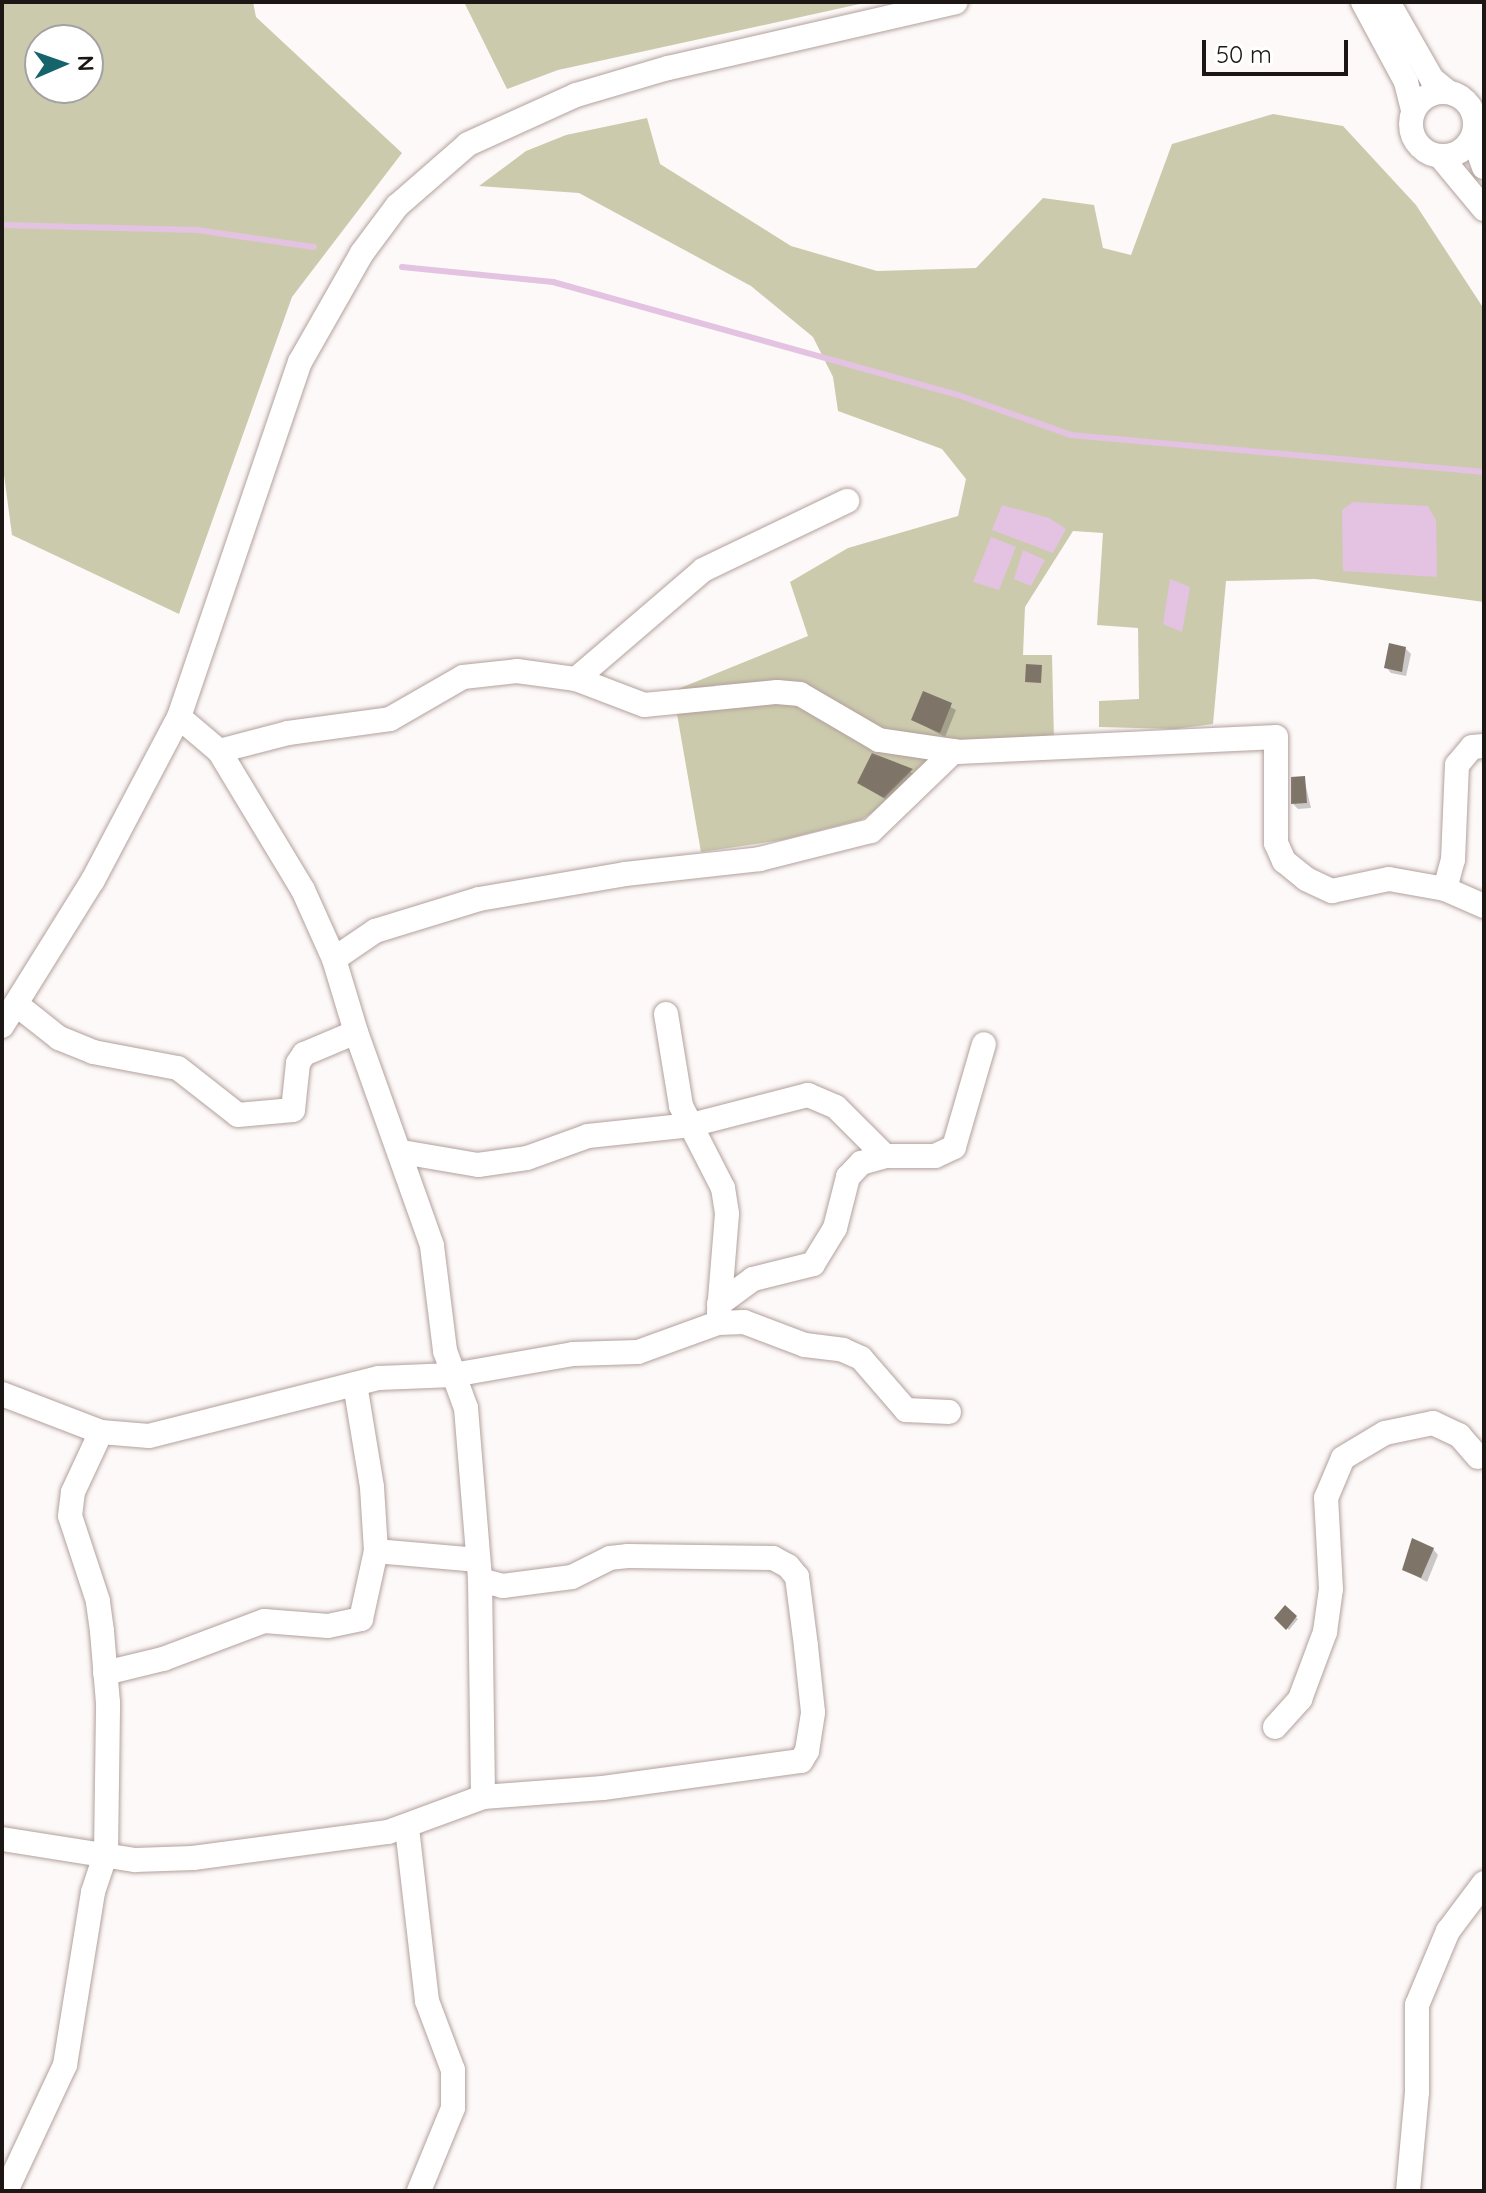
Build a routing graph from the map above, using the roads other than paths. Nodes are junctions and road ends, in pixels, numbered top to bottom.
1 (956, 2) edge
2 (1363, 2) edge
3 (1388, 2) edge
4 (1484, 87) edge
5 (1452, 92) junction
6 (1413, 111) junction
7 (1478, 128) edge
8 (1440, 156) junction
9 (1484, 167) edge
10 (1484, 209) edge
11 (847, 501) dead end
12 (576, 679) junction
13 (179, 717) junction
14 (1484, 746) edge
15 (219, 751) junction
16 (954, 751) junction
17 (1445, 889) junction
18 (1484, 906) edge
19 (334, 959) junction
20 (16, 1004) junction
21 (666, 1014) dead end
22 (2, 1026) edge
23 (356, 1032) junction
24 (984, 1044) dead end
25 (691, 1125) junction
26 (402, 1152) junction
27 (885, 1156) junction
28 (718, 1313) junction
29 (453, 1375) junction
30 (355, 1384) junction
31 (2, 1394) edge
32 (317, 1395) junction
33 (949, 1412) dead end
34 (358, 1431) junction
35 (101, 1432) junction
36 (1482, 1459) edge
37 (376, 1551) junction
38 (479, 1570) junction
39 (105, 1673) junction
40 (1275, 1727) dead end
41 (483, 1797) junction
42 (407, 1828) junction
43 (2, 1839) edge
44 (106, 1853) junction
45 (1484, 1883) edge
46 (6, 2191) edge
47 (419, 2191) edge
48 (1408, 2191) edge

1 - 13 street
2 - 6 street
3 - 5 street
4 - 5 street
5 - 6 street
5 - 7 street
6 - 8 street
7 - 8 street
7 - 9 street
8 - 10 street
11 - 12 street
12 - 15 street
12 - 16 street
13 - 15 street
13 - 20 street
14 - 17 street
15 - 19 street
16 - 17 street
16 - 19 street
17 - 18 street
19 - 23 street
20 - 22 street
20 - 23 street
21 - 25 street
23 - 26 street
24 - 27 street
25 - 26 street
25 - 27 street
25 - 28 street
26 - 29 street
27 - 28 street
28 - 29 street
28 - 33 street
29 - 30 street
29 - 38 street
30 - 32 street
30 - 34 street
31 - 35 street
32 - 34 street
32 - 35 street
34 - 37 street
35 - 39 street
36 - 40 street
37 - 38 street
37 - 39 street
38 - 41 street
38 - 41 street
39 - 44 street
41 - 42 street
42 - 44 street
42 - 47 street
43 - 44 street
44 - 46 street
45 - 48 street

